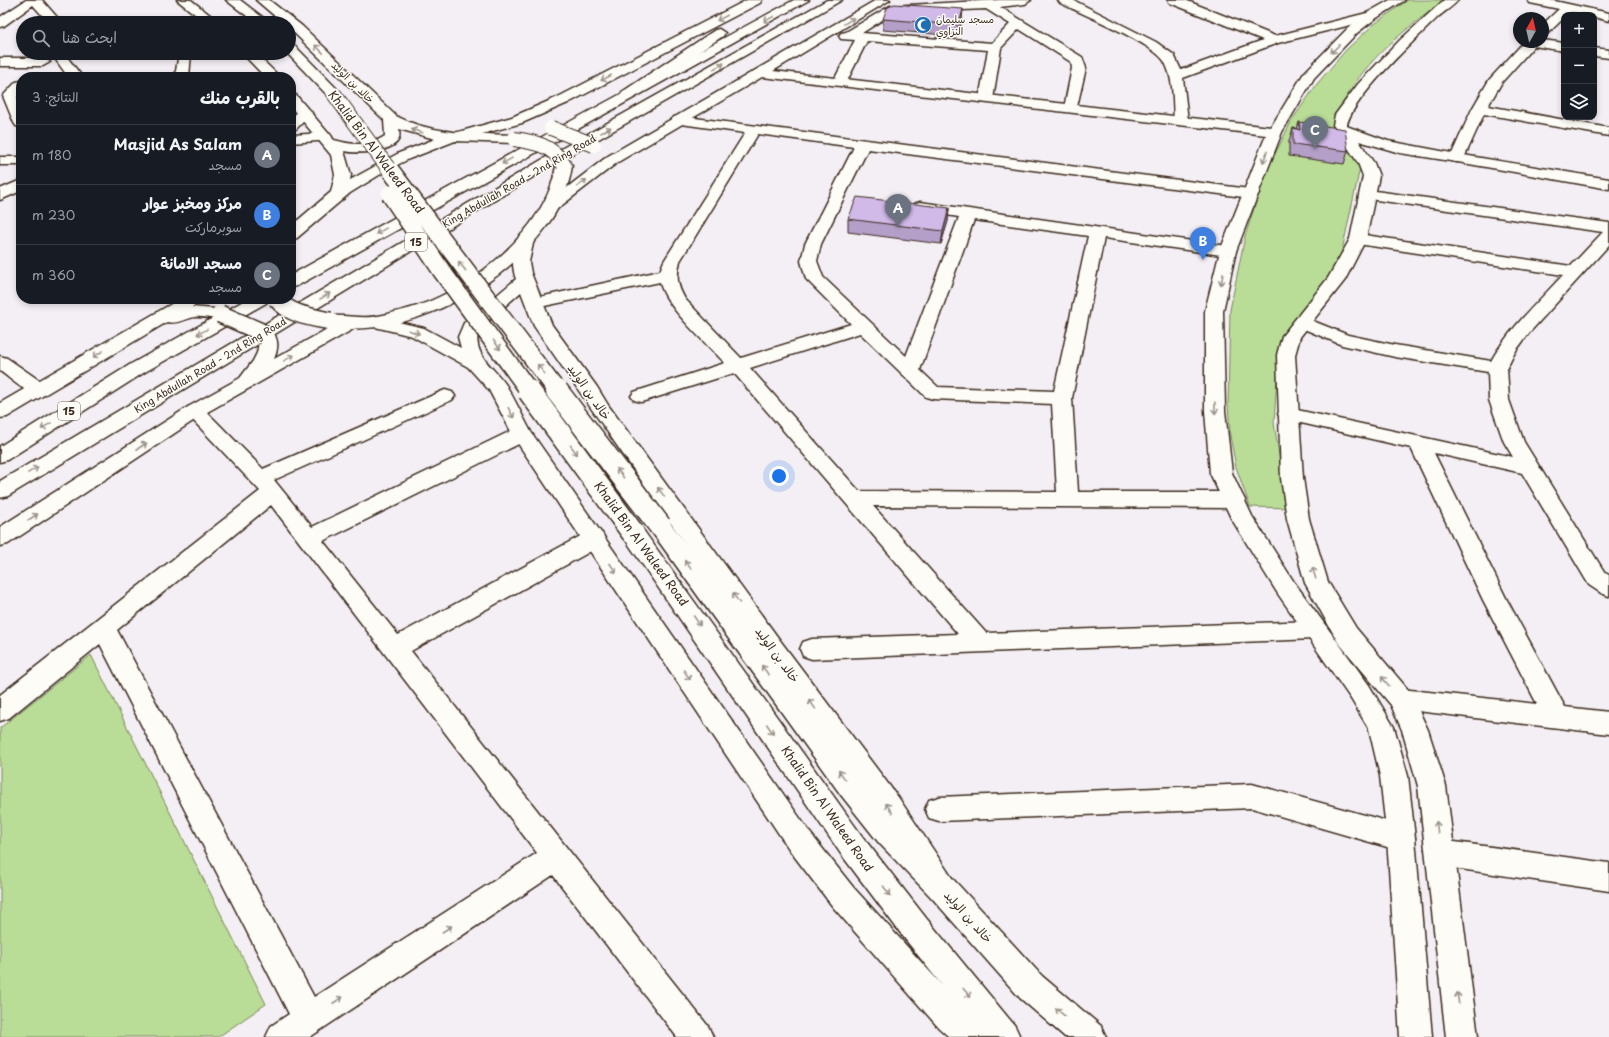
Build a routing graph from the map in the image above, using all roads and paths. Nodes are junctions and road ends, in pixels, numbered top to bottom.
1 (34, 0) edge
2 (183, 0) edge
3 (262, 0) edge
4 (756, 0) edge
5 (770, 0) edge
6 (803, 0) edge
7 (836, 0) edge
8 (884, 0) edge
9 (1025, 0) edge
10 (1064, 0) edge
11 (1174, 0) edge
12 (1399, 0) edge
13 (1452, 0) edge
14 (1534, 0) edge
15 (227, 3) edge
16 (988, 5) junction
17 (1568, 8) junction
18 (49, 16) edge
19 (202, 16) edge
20 (235, 16) edge
21 (251, 16) edge
22 (282, 16) edge
23 (1371, 16) junction
24 (1609, 17) edge
25 (0, 23) edge
26 (1018, 23) junction
27 (1549, 25) edge
28 (296, 27) edge
29 (826, 34) junction
30 (849, 36) junction
31 (863, 37) junction
32 (1274, 40) junction
33 (1549, 45) edge
34 (995, 47) junction
35 (1561, 47) edge
36 (1526, 48) edge
37 (1597, 52) edge
38 (1609, 54) edge
39 (296, 57) edge
40 (24, 60) edge
41 (46, 60) edge
42 (62, 60) edge
43 (183, 60) edge
44 (255, 60) edge
45 (283, 60) edge
46 (0, 62) edge
47 (33, 72) edge
48 (71, 72) edge
49 (182, 72) edge
50 (268, 72) edge
51 (759, 73) junction
52 (1177, 76) junction
53 (840, 82) junction
54 (16, 89) edge
55 (327, 96) junction
56 (986, 99) junction
57 (563, 100) junction
58 (296, 104) edge
59 (604, 108) junction
60 (1071, 108) junction
61 (1479, 109) junction
62 (16, 111) edge
63 (304, 113) junction
64 (391, 119) junction
65 (679, 120) junction
66 (296, 121) edge
67 (1181, 121) junction
68 (754, 130) junction
69 (661, 131) junction
70 (1346, 131) junction
71 (1275, 132) junction
72 (1609, 132) edge
73 (456, 137) junction
74 (296, 139) edge
75 (327, 140) junction
76 (863, 144) junction
77 (1457, 158) junction
78 (0, 161) edge
79 (16, 161) edge
80 (1375, 172) junction
81 (1609, 184) edge
82 (16, 187) edge
83 (339, 193) junction
84 (1251, 193) junction
85 (0, 195) edge
86 (906, 205) edge
87 (551, 206) junction
88 (968, 214) junction
89 (1609, 228) edge
90 (296, 231) edge
91 (1097, 232) junction
92 (1609, 235) edge
93 (526, 239) junction
94 (1358, 239) junction
95 (1228, 251) junction
96 (1575, 272) junction
97 (668, 275) junction
98 (296, 279) edge
99 (525, 280) junction
100 (535, 303) junction
101 (184, 304) edge
102 (251, 304) edge
103 (280, 304) edge
104 (377, 322) junction
105 (1303, 322) junction
106 (351, 323) junction
107 (864, 326) junction
108 (124, 339) junction
109 (0, 362) edge
110 (475, 363) junction
111 (738, 366) junction
112 (1496, 368) junction
113 (910, 371) junction
114 (242, 384) junction
115 (39, 389) junction
116 (445, 396) dead end
117 (641, 396) dead end
118 (1062, 398) junction
119 (195, 411) junction
120 (0, 412) edge
121 (1288, 414) junction
122 (522, 434) junction
123 (1419, 443) junction
124 (0, 455) edge
125 (1530, 468) junction
126 (267, 485) junction
127 (0, 491) edge
128 (853, 498) junction
129 (1068, 499) junction
130 (1234, 500) junction
131 (0, 538) edge
132 (309, 538) junction
133 (594, 539) junction
134 (1605, 582) edge
135 (104, 627) junction
136 (1314, 630) junction
137 (980, 643) junction
138 (394, 648) junction
139 (812, 649) dead end
140 (1400, 699) junction
141 (0, 710) edge
142 (1557, 717) junction
143 (1609, 723) edge
144 (939, 809) dead end
145 (1401, 838) junction
146 (1440, 853) junction
147 (556, 857) junction
148 (1609, 877) edge
149 (942, 888) junction
150 (309, 1020) junction
151 (687, 1034) edge
152 (282, 1037) edge
153 (974, 1037) edge
154 (1004, 1037) edge
155 (1090, 1037) edge
156 (1416, 1037) edge
157 (1462, 1037) edge

1 - 18 main road
1 - 25 main road
2 - 19 main road
22 -> 3 main road, خالد بن الوليد
4 -> 57 main road
5 - 59 main road
6 -> 59 main road, King Abdullah Road - 2nd Ring Road / 15
127 -> 7 main road, King Abdullah Road - 2nd Ring Road / 15
29 -> 8 main road
9 - 16 main road
10 - 52 main road
11 - 32 main road
12 - 23 main road
13 - 70 main road
14 - 17 main road
15 - 20 main road
15 - 21 main road
16 - 26 main road
16 - 30 main road
17 - 24 main road
17 - 27 main road
23 - 32 main road
23 -> 71 main road
26 - 34 main road
26 - 60 main road
64 -> 28 main road, خالد بن الوليد
29 - 30 main road
29 - 51 main road
30 - 31 main road
31 - 34 main road
31 - 53 main road
32 - 52 main road
33 - 35 main road
34 - 56 main road
36 - 61 main road
37 - 38 main road
39 - 55 main road, Khalid Bin Al Waleed Road
40 - 46 main road
41 - 47 main road
42 - 48 main road
43 - 49 main road
44 - 50 main road
45 - 55 main road, Khalid Bin Al Waleed Road
51 - 53 main road
51 - 65 main road
52 - 67 main road
53 - 56 main road
54 - 62 main road
149 -> 55 main road, Khalid Bin Al Waleed Road, bridge
55 -> 154 main road, Khalid Bin Al Waleed Road, bridge
56 - 60 main road
57 - 69 main road, bridge
57 - 73 main road
58 - 63 main road
59 -> 98 main road, King Abdullah Road - 2nd Ring Road / 15
60 - 67 main road
61 - 72 main road
61 - 77 main road
63 - 66 main road
63 - 75 main road
73 -> 64 main road, خالد بن الوليد
64 - 75 main road
65 - 68 main road
65 - 69 main road
67 - 71 main road
68 - 76 main road
68 - 97 main road
87 -> 69 main road
70 - 77 main road
70 - 80 main road
71 -> 84 main road
73 - 83 main road, خالد بن الوليد
73 - 87 main road, خالد بن الوليد, bridge
74 - 75 main road
75 - 83 main road
76 - 84 main road
76 - 107 main road
77 - 80 main road
77 - 81 main road
78 - 79 main road
80 - 89 main road
80 - 94 main road
82 - 85 main road
83 - 90 main road, خالد بن الوليد
84 - 95 main road
86 - 88 main road
87 - 93 main road, خالد بن الوليد
88 - 91 main road
88 - 113 main road
91 - 95 main road
91 - 118 main road
92 - 96 main road
93 - 99 main road, خالد بن الوليد
93 - 104 main road, خالد بن الوليد
94 - 96 main road
94 - 105 main road
95 -> 130 main road
96 - 112 main road
97 - 100 main road
97 - 111 main road
99 - 100 main road, خالد بن الوليد
99 - 110 main road
149 -> 100 main road, خالد بن الوليد
101 - 108 main road
102 -> 124 main road, 15
103 - 106 main road, خالد بن الوليد, bridge
104 - 106 main road, خالد بن الوليد
104 -> 110 main road, خالد بن الوليد
105 - 112 main road
105 - 121 main road
114 -> 106 main road
107 - 111 main road
107 - 113 main road
108 - 114 main road, bridge
108 -> 115 main road
109 - 115 main road
110 -> 122 main road, خالد بن الوليد
111 - 117 main road
111 - 128 main road
112 - 125 main road
113 - 118 main road
114 - 119 main road
115 - 120 main road
116 - 126 main road
118 - 129 main road
119 - 126 main road
131 -> 119 main road
121 - 123 main road
140 -> 121 main road
122 - 132 main road
122 - 133 main road, خالد بن الوليد
123 - 125 main road
123 - 142 main road
125 - 134 main road
126 - 132 main road
126 - 135 main road
128 - 129 main road
128 - 137 main road
129 - 130 main road
130 - 136 main road
132 - 138 main road
133 - 138 main road
133 -> 153 main road, خالد بن الوليد
135 - 141 main road
135 - 150 main road
136 - 137 main road
136 - 145 main road
137 - 139 main road
138 - 147 main road
140 - 142 main road
146 -> 140 main road
142 - 143 main road
144 - 145 main road
145 - 156 main road
146 - 148 main road
157 -> 146 main road
150 -> 147 main road
147 - 151 main road
155 -> 149 main road, خالد بن الوليد
150 - 152 main road

